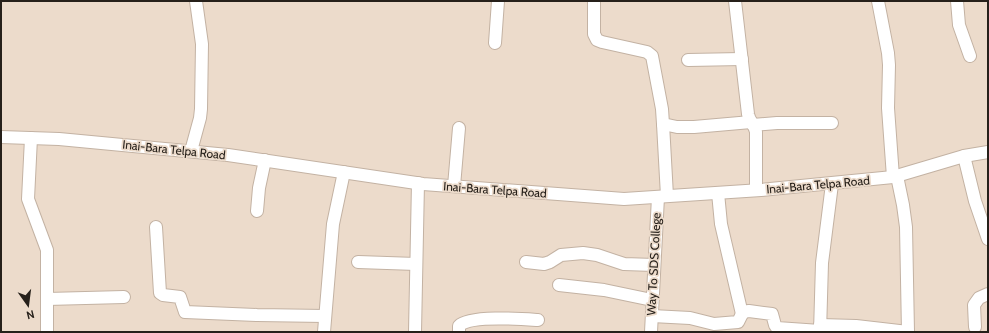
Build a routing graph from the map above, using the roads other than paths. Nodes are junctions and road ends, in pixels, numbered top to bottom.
1 (196, 1) edge
2 (498, 1) edge
3 (594, 1) edge
4 (735, 1) edge
5 (878, 1) edge
6 (957, 1) edge
7 (495, 44) dead end
8 (970, 56) dead end
9 (742, 59) junction
10 (688, 60) dead end
11 (832, 123) dead end
12 (663, 124) junction
13 (752, 124) junction
14 (459, 128) dead end
15 (1, 137) edge
16 (30, 138) junction
17 (191, 151) junction
18 (988, 152) edge
19 (964, 156) junction
20 (265, 160) junction
21 (344, 172) junction
22 (895, 177) junction
23 (418, 183) junction
24 (832, 184) junction
25 (454, 186) junction
26 (756, 190) junction
27 (718, 193) junction
28 (662, 196) junction
29 (257, 211) dead end
30 (984, 214) edge
31 (156, 227) dead end
32 (988, 239) edge
33 (358, 262) dead end
34 (526, 262) dead end
35 (416, 264) junction
36 (654, 265) junction
37 (560, 285) dead end
38 (988, 294) edge
39 (124, 297) dead end
40 (47, 299) junction
41 (652, 300) junction
42 (325, 316) junction
43 (652, 316) junction
44 (538, 320) dead end
45 (741, 322) edge
46 (975, 327) dead end
47 (820, 329) edge
48 (47, 332) edge
49 (324, 332) edge
50 (415, 332) edge
51 (459, 332) edge
52 (651, 332) edge
53 (908, 332) edge

1 - 17 street
2 - 7 street
3 - 12 street, Way To SDS College
4 - 9 street
5 - 22 street
6 - 8 street
9 - 10 street
9 - 13 street
11 - 13 street
12 - 13 street
12 - 28 street, Way To SDS College
13 - 26 street
14 - 25 street
15 - 16 street, Inai-Bara Telpa Road
16 - 17 street, Inai-Bara Telpa Road
16 - 40 street
17 - 20 street, Inai-Bara Telpa Road
18 - 19 street, Inai-Bara Telpa Road
19 - 22 street, Inai-Bara Telpa Road
19 - 30 street
20 - 21 street, Inai-Bara Telpa Road
20 - 29 street
21 - 23 street, Inai-Bara Telpa Road
21 - 42 street
22 - 24 street, Inai-Bara Telpa Road
22 - 53 street
23 - 25 street, Inai-Bara Telpa Road
23 - 35 street
24 - 26 street, Inai-Bara Telpa Road
24 - 47 street
25 - 28 street, Inai-Bara Telpa Road
26 - 27 street, Inai-Bara Telpa Road
27 - 28 street, Inai-Bara Telpa Road
27 - 45 street
28 - 36 street, Way To SDS College
30 - 32 street
31 - 42 street
33 - 35 street
34 - 36 street
35 - 50 street
36 - 41 street, Way To SDS College
37 - 41 street
38 - 46 street
39 - 40 street
40 - 48 street
41 - 43 street, Way To SDS College
42 - 49 street
43 - 45 street
43 - 52 street, Way To SDS College
44 - 51 street
45 - 47 street
47 - 53 street

